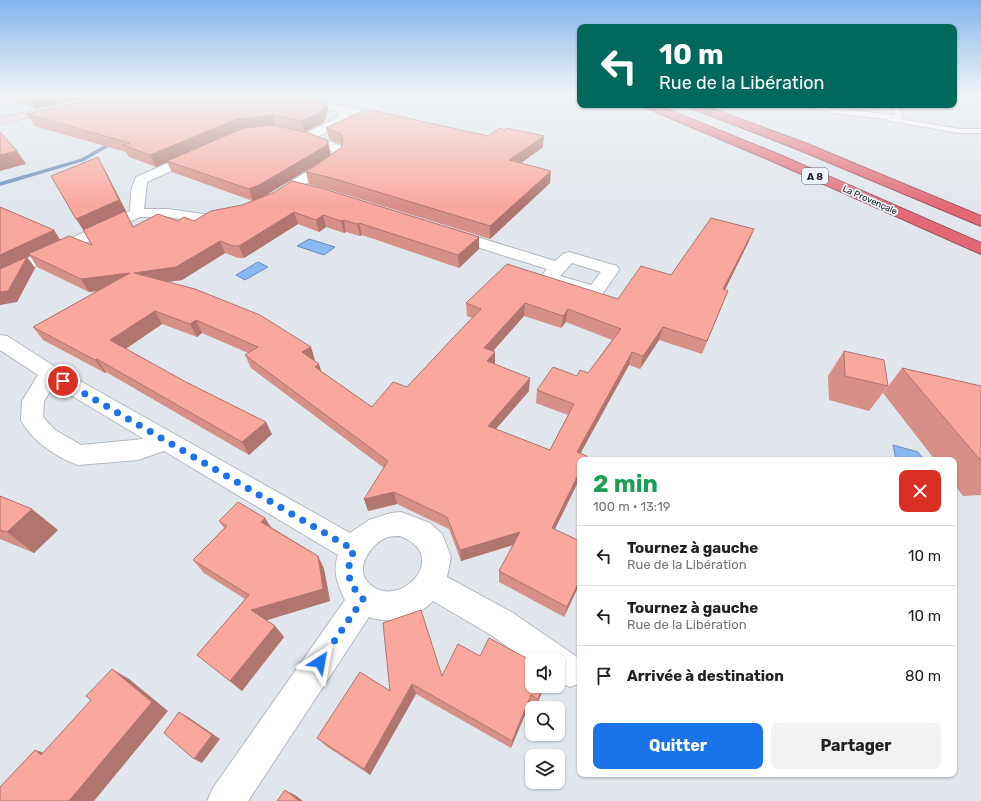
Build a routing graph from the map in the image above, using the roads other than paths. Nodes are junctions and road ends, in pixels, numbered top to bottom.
1 (318, 132) edge
2 (714, 132) edge
3 (765, 132) edge
4 (289, 134) edge
5 (307, 138) junction
6 (210, 149) edge
7 (314, 192) edge
8 (137, 213) junction
9 (241, 213) edge
10 (981, 221) edge
11 (440, 230) edge
12 (981, 249) edge
13 (558, 266) dead end
14 (0, 278) edge
15 (0, 341) edge
16 (50, 373) junction
17 (166, 441) junction
18 (354, 550) junction
19 (430, 583) junction
20 (363, 599) junction
21 (544, 653) edge
22 (226, 801) edge

1 - 5 street
2 - 12 highway, La Provençale / A 8
3 - 10 highway, A 8
4 - 5 street
5 - 7 street
6 - 8 street
8 - 9 street
8 - 14 street
11 - 13 street
15 - 16 street
16 - 17 street
16 - 17 street
17 - 18 street
18 - 19 street
18 - 20 street
19 - 20 street
19 - 21 street
20 - 22 street

